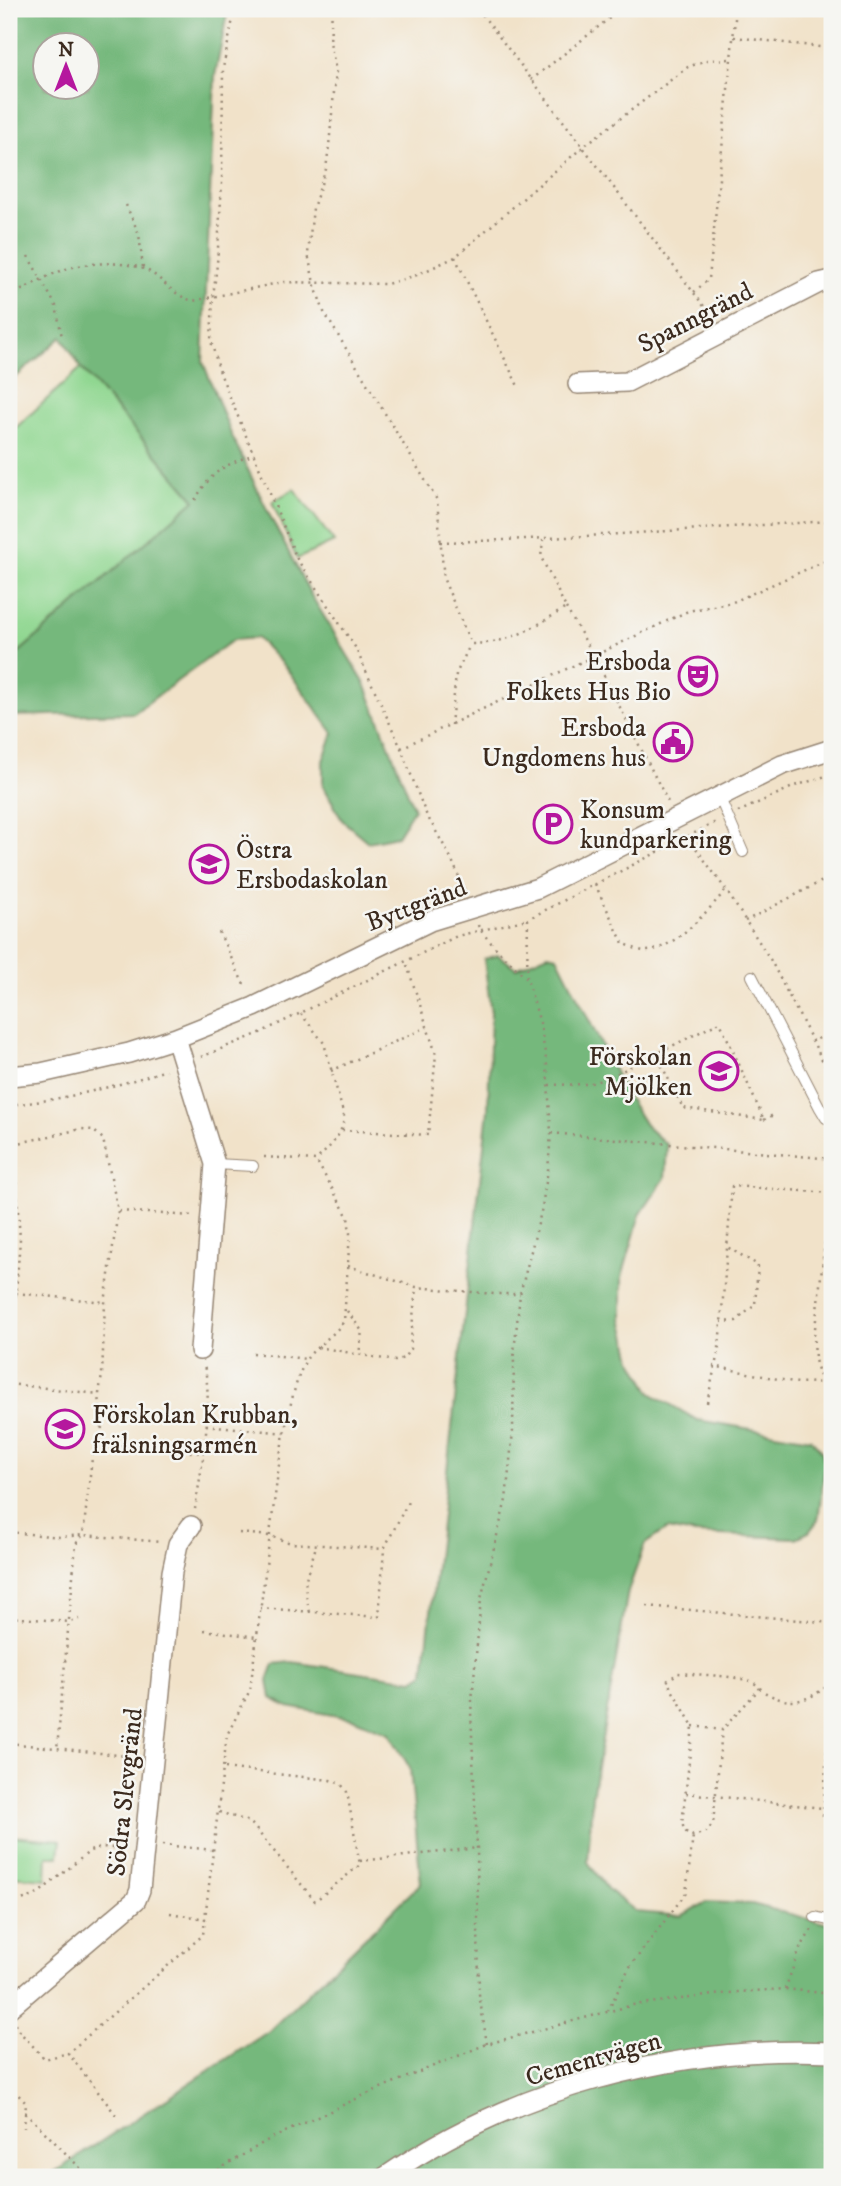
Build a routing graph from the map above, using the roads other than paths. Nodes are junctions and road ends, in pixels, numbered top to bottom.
1 (832, 280) edge
2 (578, 384) dead end
3 (832, 749) edge
4 (719, 796) junction
5 (743, 852) dead end
6 (752, 976) dead end
7 (176, 1038) junction
8 (13, 1084) edge
9 (832, 1119) edge
10 (253, 1161) road end
11 (215, 1164) junction
12 (200, 1350) road end
13 (191, 1526) road end
14 (815, 1916) road end
15 (832, 1921) edge
16 (10, 2007) edge
17 (832, 2052) edge
18 (385, 2177) edge

1 - 2 street, Spanngränd
3 - 4 street, Byttgränd
4 - 5 lane
4 - 7 street, Byttgränd
6 - 9 lane
7 - 8 street, Byttgränd
7 - 11 street
10 - 11 lane
11 - 12 street
13 - 16 street, Södra Slevgränd
14 - 15 lane
17 - 18 street, Cementvägen

